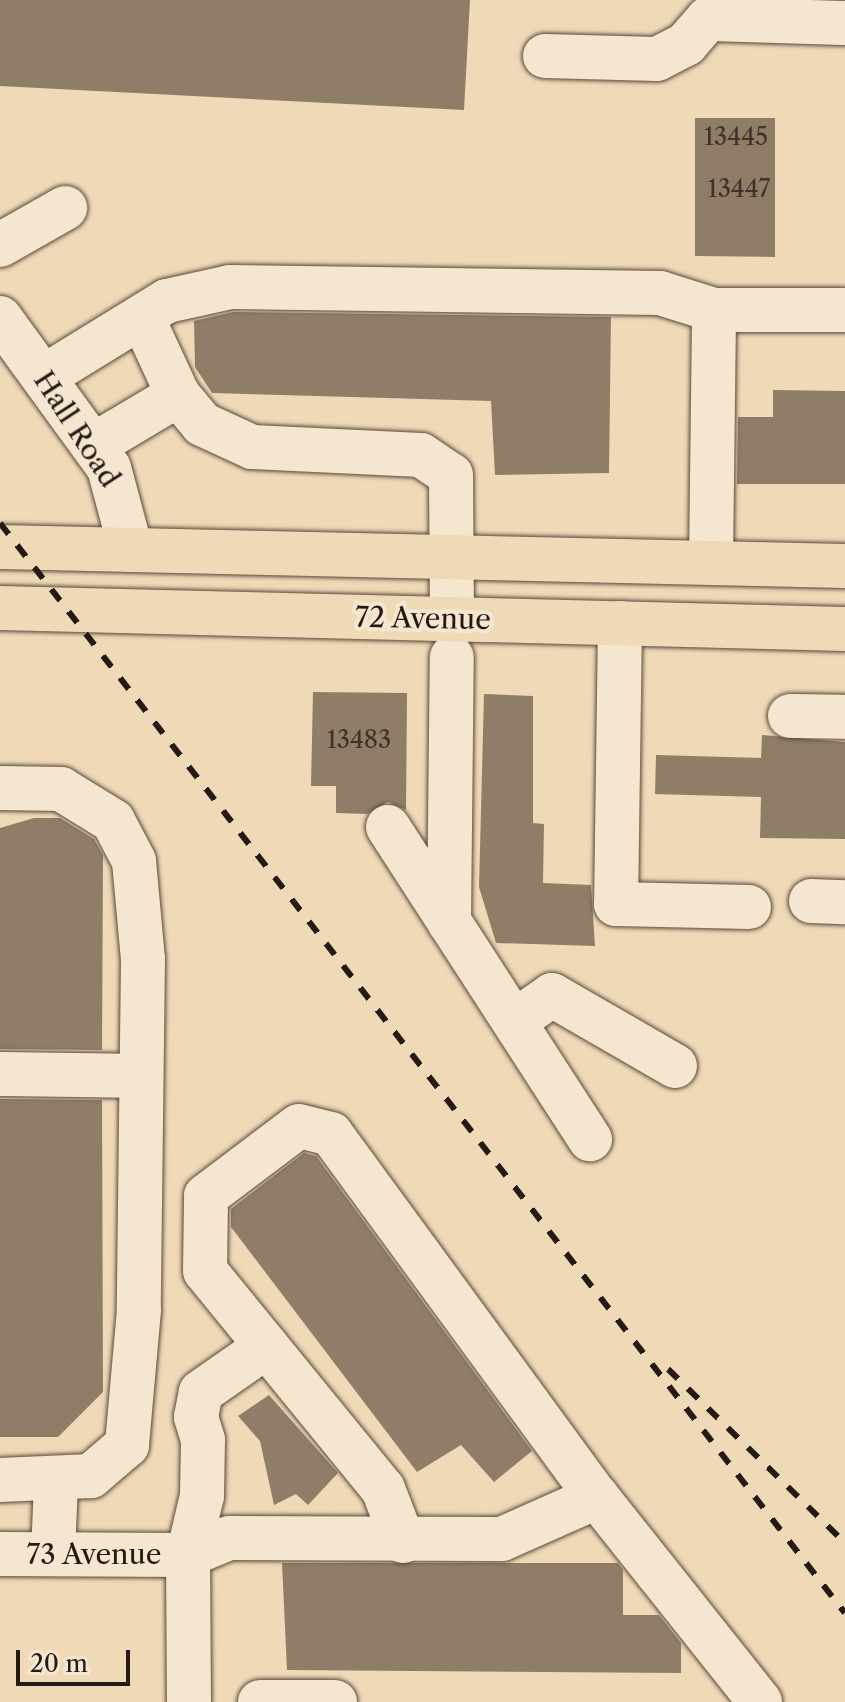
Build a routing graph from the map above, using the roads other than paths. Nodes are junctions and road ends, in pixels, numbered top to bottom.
1 (708, 9) edge
2 (845, 23) edge
3 (545, 56) dead end
4 (65, 208) dead end
5 (0, 245) edge
6 (714, 310) junction
7 (845, 310) edge
8 (142, 317) junction
9 (0, 318) edge
10 (45, 376) junction
11 (178, 395) junction
12 (94, 445) junction
13 (0, 547) edge
14 (131, 550) junction
15 (453, 555) junction
16 (711, 563) junction
17 (845, 566) edge
18 (0, 608) edge
19 (620, 623) junction
20 (845, 629) edge
21 (452, 638) junction
22 (790, 716) dead end
23 (845, 717) edge
24 (0, 788) edge
25 (388, 827) dead end
26 (749, 907) dead end
27 (449, 922) junction
28 (515, 1021) junction
29 (675, 1066) dead end
30 (0, 1074) edge
31 (141, 1076) junction
32 (590, 1139) dead end
33 (267, 1346) junction
34 (0, 1480) edge
35 (56, 1481) junction
36 (597, 1497) junction
37 (403, 1541) junction
38 (0, 1554) edge
39 (53, 1554) junction
40 (188, 1555) junction
41 (189, 1702) edge
42 (260, 1702) edge
43 (335, 1702) edge
44 (760, 1702) edge

1 - 2 street
1 - 3 street
4 - 5 street
6 - 7 street
6 - 8 street
6 - 16 street
8 - 10 street
8 - 11 street
9 - 10 street, Hall Road
10 - 12 street, Hall Road
11 - 12 street
11 - 15 street
12 - 14 street, Hall Road
13 - 14 main road
14 - 15 main road
15 - 16 main road
15 - 21 street
16 - 17 main road
18 - 21 main road, 72 Avenue
19 - 20 main road, 72 Avenue
19 - 21 main road, 72 Avenue
19 - 26 street
21 - 27 street
22 - 23 street
24 - 31 street
25 - 27 street
27 - 28 street
28 - 29 street
28 - 32 street
30 - 31 street
31 - 35 street
33 - 36 street
33 - 37 street
33 - 40 street
34 - 35 street
35 - 39 street
36 - 37 street
36 - 44 street
37 - 40 street
38 - 39 street, 73 Avenue
39 - 40 street, 73 Avenue
40 - 41 street
42 - 43 street

